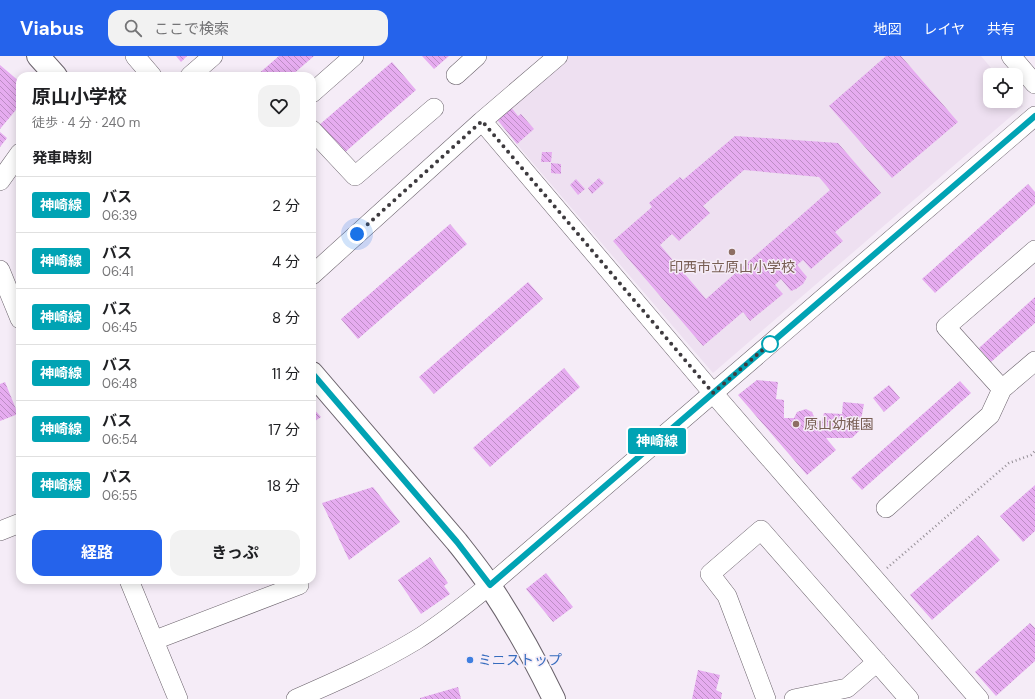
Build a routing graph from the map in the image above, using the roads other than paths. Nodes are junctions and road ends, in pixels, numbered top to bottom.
1 (38, 56) edge
2 (134, 56) edge
3 (213, 56) edge
4 (354, 56) edge
5 (477, 56) edge
6 (558, 56) edge
7 (1011, 56) edge
8 (52, 72) edge
9 (148, 72) edge
10 (195, 72) edge
11 (456, 75) dead end
12 (1035, 84) edge
13 (316, 89) edge
14 (434, 108) dead end
15 (1035, 116) edge
16 (482, 121) junction
17 (316, 134) edge
18 (16, 159) edge
19 (0, 181) edge
20 (1035, 250) edge
21 (0, 270) edge
22 (316, 271) edge
23 (16, 309) edge
24 (1035, 361) edge
25 (316, 378) edge
26 (1002, 389) junction
27 (713, 393) junction
28 (886, 508) dead end
29 (16, 525) edge
30 (0, 531) edge
31 (132, 584) edge
32 (298, 585) dead end
33 (490, 585) junction
34 (155, 640) junction
35 (877, 662) junction
36 (178, 699) edge
37 (296, 699) edge
38 (554, 699) edge
39 (766, 699) edge
40 (794, 699) edge
41 (910, 699) edge
42 (979, 699) edge

1 - 8 main road
2 - 9 street
3 - 10 street
4 - 13 street
5 - 11 street
6 - 16 street
7 - 12 street
14 - 17 street
15 - 27 street
16 - 22 street
16 - 27 street
18 - 19 street
20 - 26 street
21 - 23 street
24 - 26 street
25 - 33 main road
26 - 28 street
27 - 33 street
27 - 42 street
29 - 30 street
31 - 34 street
32 - 34 street
33 - 37 street
33 - 38 main road
34 - 36 street
35 - 39 street
35 - 40 street
35 - 41 street

